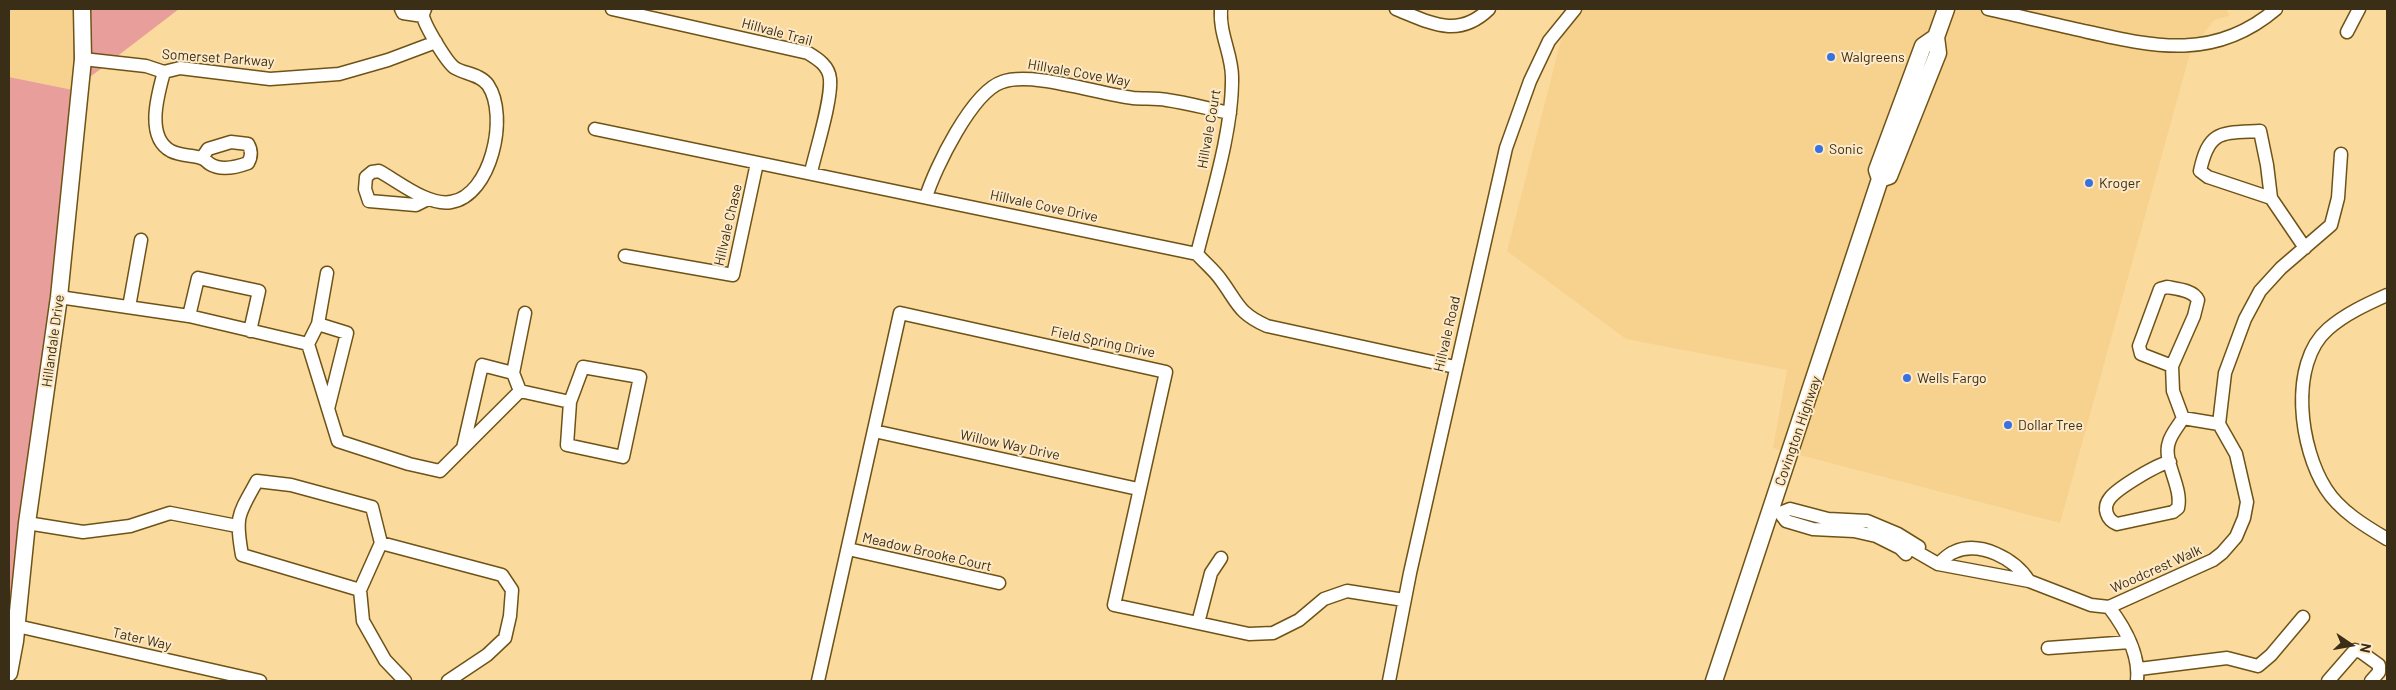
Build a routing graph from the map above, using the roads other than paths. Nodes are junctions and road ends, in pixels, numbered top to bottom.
1 (82, 9) edge
2 (401, 9) edge
3 (612, 9) edge
4 (1221, 9) edge
5 (1396, 9) edge
6 (1490, 9) edge
7 (1575, 9) edge
8 (1946, 9) edge
9 (1988, 9) edge
10 (2276, 9) edge
11 (2359, 9) edge
12 (424, 13) edge
13 (2347, 32) dead end
14 (436, 42) junction
15 (83, 59) junction
16 (164, 72) junction
17 (1230, 113) junction
18 (595, 129) dead end
19 (2341, 154) dead end
20 (202, 158) dead end
21 (758, 163) junction
22 (811, 172) junction
23 (926, 197) junction
24 (2271, 198) junction
25 (428, 200) dead end
26 (142, 240) dead end
27 (2305, 248) junction
28 (1197, 254) junction
29 (625, 256) dead end
30 (327, 273) dead end
31 (2387, 295) edge
32 (59, 297) junction
33 (129, 307) junction
34 (525, 312) dead end
35 (189, 316) junction
36 (318, 324) junction
37 (250, 331) junction
38 (308, 344) junction
39 (1455, 366) junction
40 (2172, 366) junction
41 (513, 373) junction
42 (520, 391) junction
43 (570, 402) junction
44 (328, 409) junction
45 (2183, 418) junction
46 (2220, 424) junction
47 (874, 431) junction
48 (463, 448) junction
49 (2170, 462) junction
50 (1138, 489) junction
51 (1776, 512) junction
52 (27, 523) junction
53 (237, 526) junction
54 (2387, 539) edge
55 (381, 543) junction
56 (848, 549) junction
57 (1221, 558) dead end
58 (1938, 564) junction
59 (2029, 581) junction
60 (999, 584) dead end
61 (360, 590) junction
62 (1404, 600) junction
63 (2108, 607) junction
64 (2303, 617) dead end
65 (1198, 623) junction
66 (17, 626) junction
67 (2130, 642) junction
68 (2048, 648) dead end
69 (9, 673) edge
70 (2138, 675) edge
71 (260, 681) edge
72 (404, 681) edge
73 (448, 681) edge
74 (818, 681) edge
75 (1389, 681) edge
76 (1714, 681) edge
77 (2328, 681) edge
78 (2371, 681) edge

1 - 15 main road, Hillandale Drive
2 - 12 street
3 - 22 street, Hillvale Trail
4 - 17 street, Hillvale Court
5 - 6 street
7 - 39 street, Hillvale Road
8 - 51 main road, Covington Highway
9 - 10 street
11 - 13 street
12 - 14 street
14 - 16 street, Somerset Parkway
14 - 25 street
15 - 16 street, Somerset Parkway
15 - 32 main road, Hillandale Drive
16 - 20 street
17 - 23 street, Hillvale Cove Way
17 - 28 street, Hillvale Court
18 - 21 street, Hillvale Cove Drive
19 - 27 street
21 - 22 street, Hillvale Cove Drive
21 - 29 street, Hillvale Chase
22 - 23 street, Hillvale Cove Drive
23 - 28 street, Hillvale Cove Drive
24 - 24 street
24 - 27 street
26 - 33 street
27 - 46 street
28 - 39 street
30 - 36 street
31 - 54 street
32 - 33 street
32 - 52 main road, Hillandale Drive
33 - 35 street
34 - 41 street
35 - 37 street
35 - 37 street
36 - 38 street
36 - 44 street
37 - 38 street
38 - 44 street
39 - 62 street, Hillvale Road
40 - 40 street
40 - 45 street
41 - 42 street
41 - 48 street
42 - 43 street
42 - 48 street
43 - 43 street
44 - 48 street
45 - 46 street
45 - 49 street
46 - 63 street, Woodcrest Walk
47 - 50 street, Willow Way Drive
47 - 50 street, Field Spring Drive
47 - 56 street, Field Spring Drive
49 - 49 street
50 - 65 street, Field Spring Drive
51 - 58 street, Woodcrest Walk
51 - 76 main road, Covington Highway
52 - 53 street
52 - 66 main road, Hillandale Drive
53 - 55 street
53 - 61 street
55 - 61 street
55 - 73 street
56 - 60 street, Meadow Brooke Court
56 - 74 street, Field Spring Drive
57 - 65 street
58 - 59 street, Woodcrest Walk
58 - 59 street, Woodcrest Walk
59 - 63 street, Woodcrest Walk
61 - 72 street
62 - 65 street, Field Spring Drive
62 - 75 street, Hillvale Road
63 - 67 street, Woodcrest Walk
64 - 70 street, Woodcrest Walk
66 - 69 main road, Hillandale Drive
66 - 71 street, Tater Way
67 - 68 street
67 - 70 street, Woodcrest Walk
77 - 78 street

